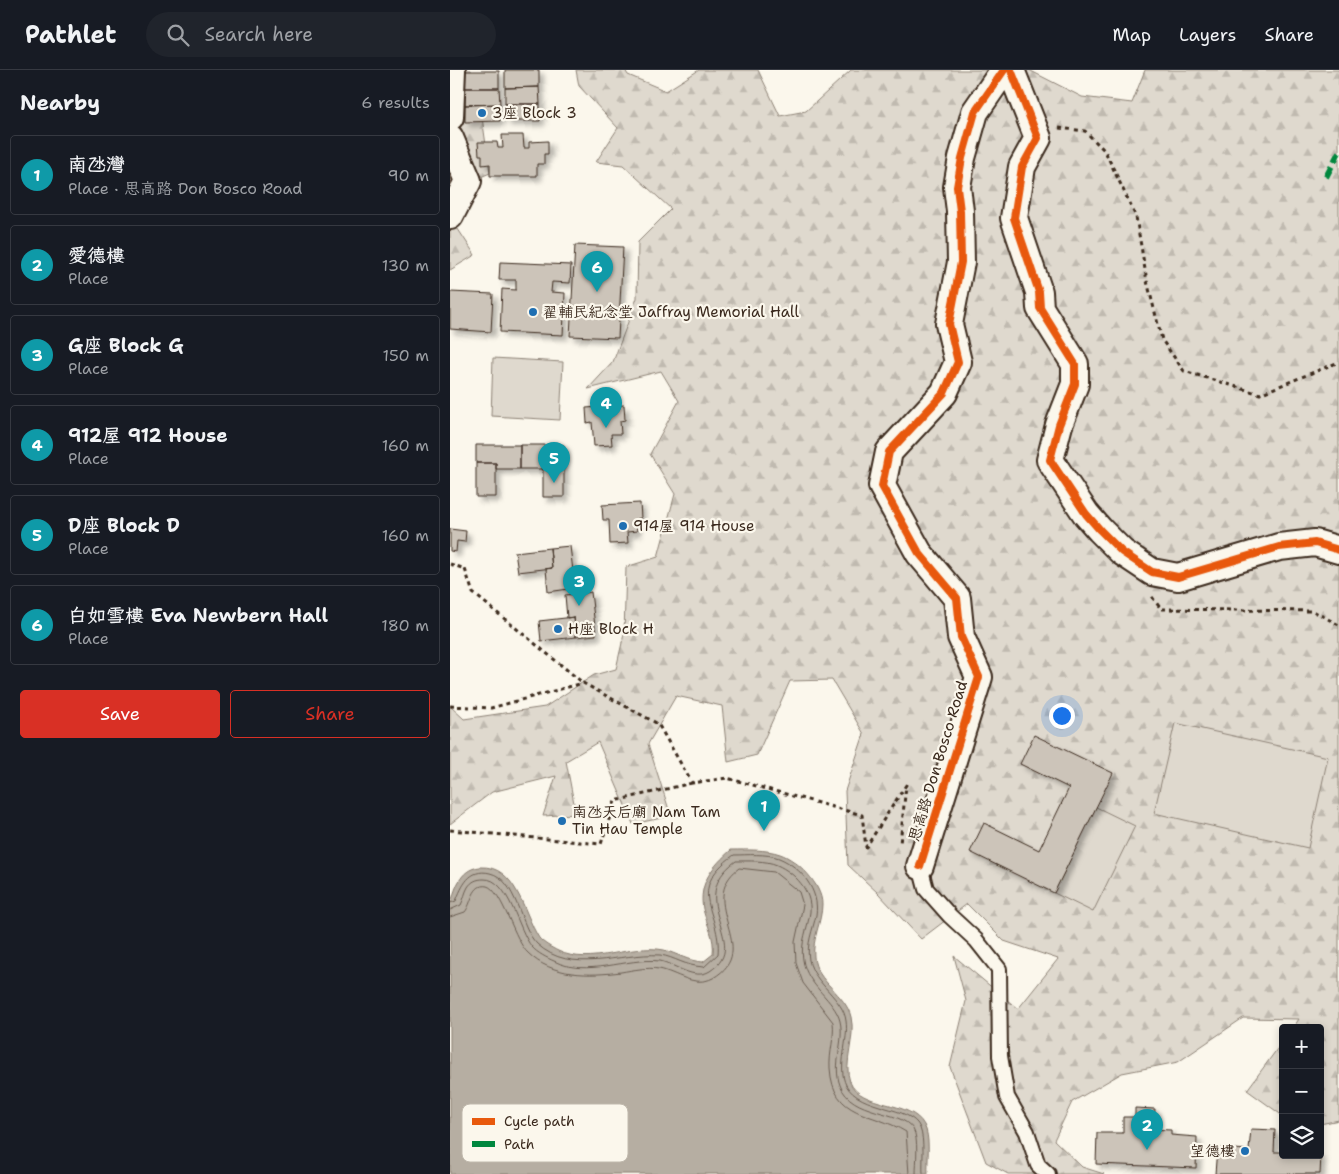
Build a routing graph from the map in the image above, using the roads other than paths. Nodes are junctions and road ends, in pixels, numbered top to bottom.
1 (452, 70) edge
2 (1004, 70) edge
3 (1011, 70) edge
4 (450, 117) edge
5 (450, 138) edge
6 (450, 216) edge
7 (1339, 550) edge
8 (920, 866) joint
9 (1048, 1174) edge

1 - 4 street
2 - 8 street, 思高路 Don Bosco Road
3 - 7 street
5 - 6 street
8 - 9 lane, 思高路 Don Bosco Road

